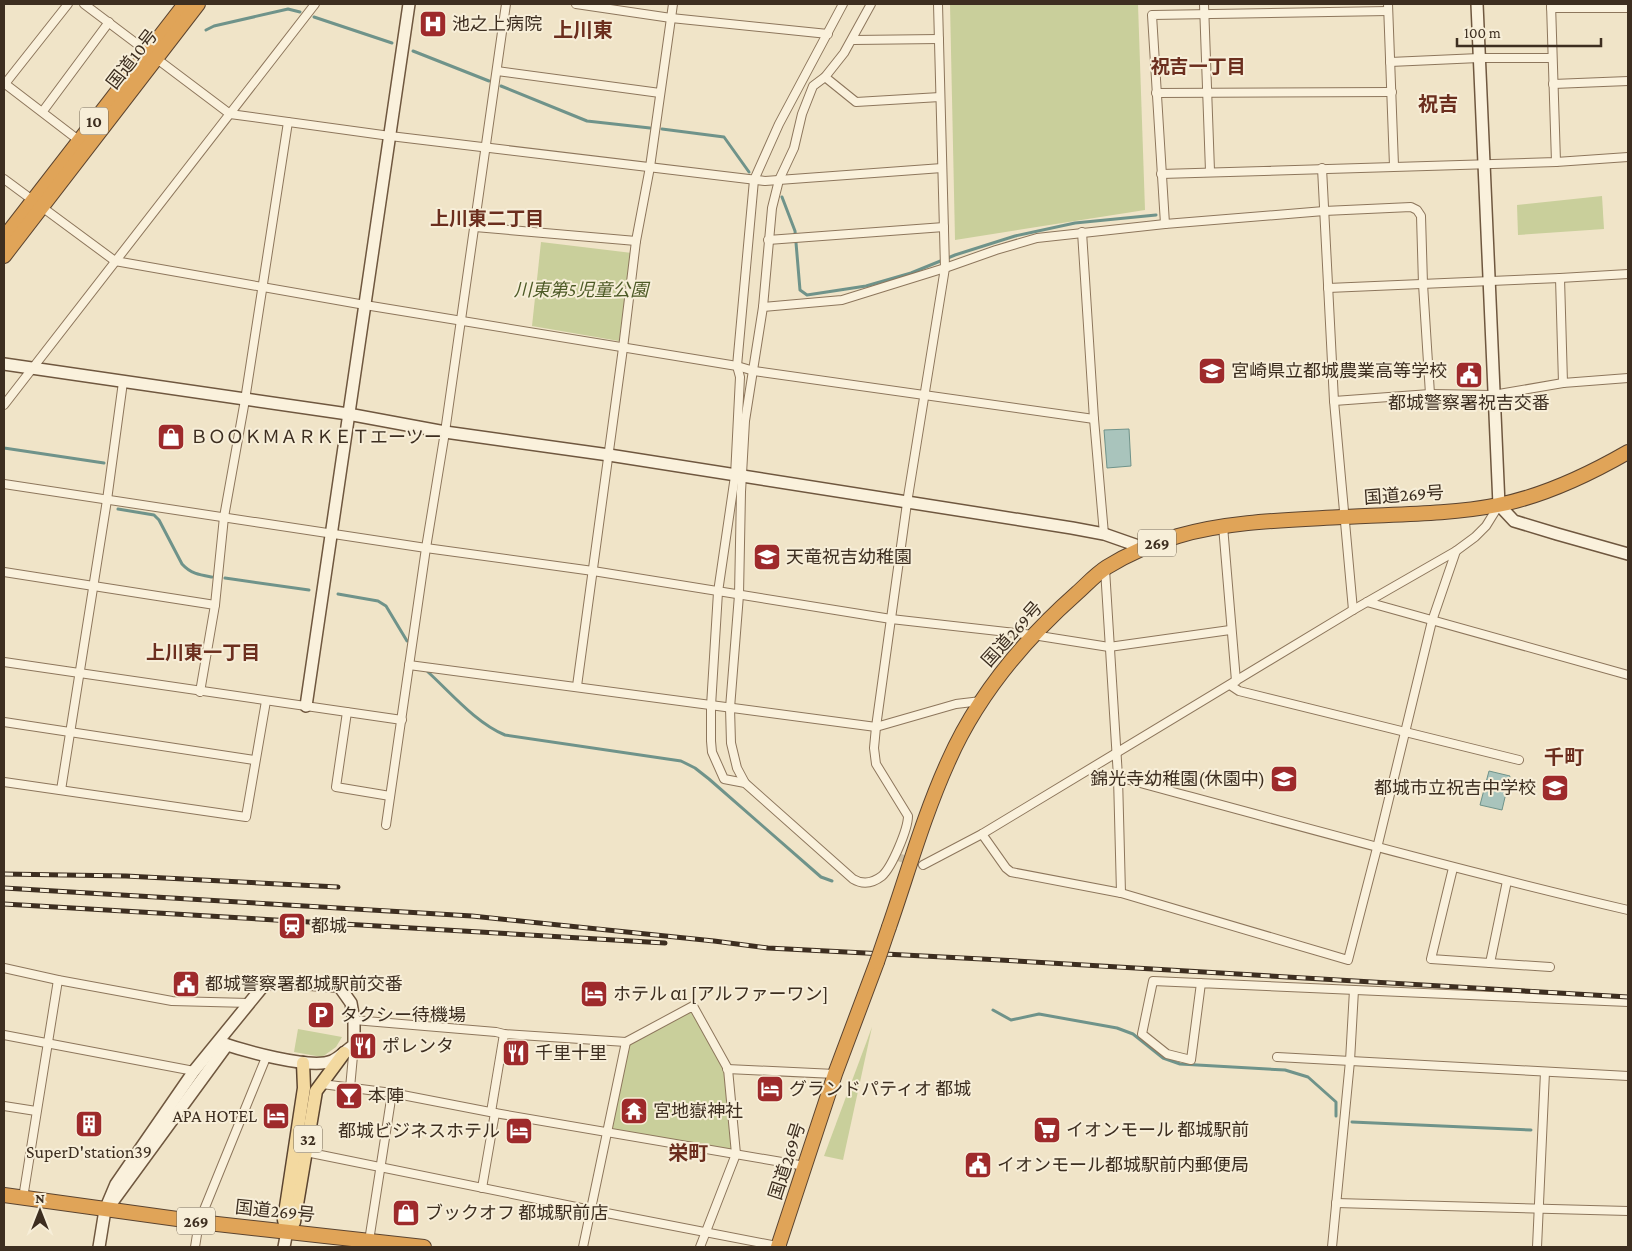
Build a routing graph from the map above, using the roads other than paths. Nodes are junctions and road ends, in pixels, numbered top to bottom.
1 (68, 4) edge
2 (84, 4) edge
3 (185, 4) edge
4 (198, 4) edge
5 (315, 4) edge
6 (409, 4) edge
7 (506, 4) edge
8 (576, 4) edge
9 (673, 4) edge
10 (843, 4) edge
11 (871, 4) edge
12 (938, 4) edge
13 (1204, 4) edge
14 (1477, 4) edge
15 (1551, 6) edge
16 (1388, 7) edge
17 (1628, 8) edge
18 (1204, 14) junction
19 (671, 18) junction
20 (109, 22) junction
21 (828, 34) junction
22 (938, 39) junction
23 (852, 40) junction
24 (151, 55) junction
25 (1479, 58) junction
26 (1552, 58) junction
27 (1390, 62) junction
28 (497, 71) junction
29 (825, 77) junction
30 (1628, 82) edge
31 (4, 83) edge
32 (1553, 84) junction
33 (1392, 92) junction
34 (660, 93) junction
35 (1156, 93) junction
36 (1208, 93) junction
37 (940, 97) junction
38 (42, 111) junction
39 (230, 114) junction
40 (288, 122) junction
41 (390, 136) junction
42 (83, 144) junction
43 (486, 148) junction
44 (1628, 156) edge
45 (1556, 162) junction
46 (1483, 164) junction
47 (1394, 166) junction
48 (650, 167) junction
49 (942, 168) junction
50 (1322, 168) junction
51 (1210, 171) junction
52 (1161, 174) junction
53 (4, 179) edge
54 (754, 180) junction
55 (779, 180) junction
56 (37, 204) junction
57 (1324, 212) junction
58 (1165, 224) junction
59 (475, 226) junction
60 (944, 227) junction
61 (1082, 232) junction
62 (4, 238) edge
63 (768, 240) junction
64 (636, 241) junction
65 (4, 256) edge
66 (115, 261) junction
67 (945, 268) junction
68 (1628, 274) edge
69 (1560, 278) junction
70 (1488, 281) junction
71 (1423, 284) junction
72 (263, 286) junction
73 (1328, 288) junction
74 (365, 305) junction
75 (763, 307) junction
76 (461, 320) junction
77 (623, 348) junction
78 (4, 364) edge
79 (738, 366) junction
80 (32, 369) junction
81 (754, 371) junction
82 (1628, 378) edge
83 (122, 382) junction
84 (1563, 383) junction
85 (924, 394) junction
86 (1430, 394) junction
87 (1493, 395) junction
88 (245, 400) junction
89 (1334, 401) junction
90 (4, 406) edge
91 (348, 414) junction
92 (1094, 419) junction
93 (446, 432) junction
94 (1628, 452) edge
95 (608, 455) junction
96 (739, 477) junction
97 (4, 484) edge
98 (107, 500) junction
99 (907, 503) junction
100 (1499, 504) junction
101 (1343, 517) junction
102 (224, 518) junction
103 (1224, 526) junction
104 (331, 534) junction
105 (1104, 534) junction
106 (426, 548) junction
107 (1144, 548) junction
108 (1456, 551) junction
109 (1628, 554) edge
110 (1105, 569) junction
111 (593, 571) junction
112 (4, 572) edge
113 (93, 586) junction
114 (718, 592) junction
115 (739, 595) junction
116 (1368, 602) junction
117 (215, 605) junction
118 (1353, 610) junction
119 (891, 619) junction
120 (1432, 621) junction
121 (1230, 630) junction
122 (1034, 635) junction
123 (1109, 648) junction
124 (4, 662) edge
125 (409, 665) junction
126 (80, 673) junction
127 (1628, 674) edge
128 (1233, 683) junction
129 (576, 686) junction
130 (200, 692) junction
131 (266, 701) junction
132 (981, 701) junction
133 (306, 706) junction
134 (711, 706) junction
135 (730, 708) junction
136 (347, 712) junction
137 (402, 720) junction
138 (4, 722) edge
139 (876, 728) junction
140 (71, 731) junction
141 (1405, 732) junction
142 (1116, 754) junction
143 (254, 760) junction
144 (1519, 760) dead end
145 (1118, 777) junction
146 (4, 782) edge
147 (745, 783) junction
148 (61, 790) junction
149 (390, 796) junction
150 (386, 825) dead end
151 (982, 834) junction
152 (1378, 848) junction
153 (922, 865) dead end
154 (1453, 868) junction
155 (1507, 881) junction
156 (1121, 893) junction
157 (1628, 910) edge
158 (1490, 963) junction
159 (1550, 967) dead end
160 (4, 968) edge
161 (58, 980) junction
162 (1201, 983) junction
163 (1354, 990) junction
164 (1628, 1002) edge
165 (248, 1003) junction
166 (354, 1020) junction
167 (504, 1034) junction
168 (4, 1035) edge
169 (626, 1042) junction
170 (47, 1044) junction
171 (222, 1044) junction
172 (349, 1049) junction
173 (267, 1055) junction
174 (1278, 1057) dead end
175 (1350, 1061) junction
176 (303, 1063) junction
177 (727, 1069) junction
178 (194, 1071) junction
179 (1546, 1072) junction
180 (835, 1074) junction
181 (1628, 1076) edge
182 (322, 1084) junction
183 (350, 1088) junction
184 (392, 1094) junction
185 (4, 1106) edge
186 (36, 1111) junction
187 (493, 1113) junction
188 (607, 1132) junction
189 (306, 1152) junction
190 (736, 1154) junction
191 (805, 1166) junction
192 (382, 1168) junction
193 (482, 1188) junction
194 (4, 1195) edge
195 (23, 1198) junction
196 (1336, 1204) junction
197 (1539, 1208) junction
198 (105, 1210) junction
199 (591, 1210) junction
200 (1628, 1210) edge
201 (199, 1222) junction
202 (287, 1231) junction
203 (705, 1233) junction
204 (369, 1241) junction
205 (99, 1247) edge
206 (195, 1247) edge
207 (284, 1247) edge
208 (423, 1247) edge
209 (583, 1247) edge
210 (700, 1247) edge
211 (779, 1247) edge
212 (1332, 1247) edge
213 (1537, 1247) edge

1 - 31 street
2 - 20 street
3 - 24 highway, 国道10号 / 10
4 - 24 highway, 国道10号 / 10
5 - 39 street
6 - 41 street
7 - 28 street
8 - 19 street
9 - 19 street
10 - 21 street
11 - 23 street
12 - 22 street
13 - 18 street
14 - 25 street
15 - 17 street
15 - 26 street
16 - 18 street
16 - 27 street
18 - 35 street
18 - 36 street
19 - 21 street
19 - 34 street
20 - 24 street
20 - 38 street
21 - 54 street
22 - 23 street
22 - 37 street
23 - 29 street
24 - 39 street
24 - 42 highway, 国道10号 / 10
25 - 26 street
25 - 27 street
25 - 46 street
26 - 32 street
27 - 33 street
28 - 34 street
28 - 43 street
29 - 37 street
29 - 55 street
30 - 32 street
31 - 38 street
32 - 45 street
33 - 36 street
33 - 47 street
34 - 48 street
35 - 36 street
35 - 52 street
36 - 51 street
37 - 49 street
38 - 42 street
39 - 40 street
39 - 66 street
40 - 41 street
40 - 72 street
41 - 43 street
41 - 74 street
42 - 56 highway, 国道10号 / 10
43 - 48 street
43 - 59 street
44 - 45 street
45 - 46 street
46 - 47 street
46 - 70 street
47 - 50 street
48 - 54 street
48 - 64 street
49 - 55 street
49 - 60 street
50 - 51 street
50 - 57 street
51 - 52 street
52 - 58 street
53 - 56 street
54 - 55 street
54 - 79 street
55 - 63 street
56 - 62 highway, 国道10号 / 10
56 - 65 highway, 国道10号 / 10
56 - 66 street
57 - 58 street
57 - 71 street
57 - 73 street
58 - 61 street
59 - 64 street
59 - 76 street
60 - 63 street
60 - 67 street
61 - 67 street
61 - 92 street
63 - 75 street
64 - 77 street
66 - 72 street
66 - 80 street
67 - 75 street
67 - 85 street
68 - 69 street
69 - 70 street
69 - 84 street
70 - 71 street
70 - 87 street
71 - 73 street
71 - 86 street
72 - 74 street
72 - 88 street
73 - 89 street
74 - 76 street
74 - 91 street
75 - 81 street
76 - 77 street
76 - 93 street
77 - 79 street
77 - 95 street
78 - 80 street
79 - 81 street
79 - 96 street
80 - 83 street
80 - 90 street
81 - 85 street
81 - 96 street
82 - 84 street
83 - 88 street
83 - 98 street
84 - 87 street
85 - 92 street
85 - 99 street
86 - 87 street
86 - 89 street
87 - 100 street
88 - 91 street
88 - 102 street
89 - 101 street
91 - 93 street
91 - 104 street
92 - 105 street
93 - 95 street
93 - 106 street
94 - 100 highway, 国道269号 / 269
95 - 96 street
95 - 111 street
96 - 99 street
96 - 114 street
96 - 115 street
97 - 98 street
98 - 102 street
98 - 113 street
99 - 105 street
99 - 119 street
100 - 101 highway, 国道269号 / 269
100 - 108 street
100 - 109 street
101 - 103 highway, 国道269号 / 269
101 - 118 street
102 - 104 street
102 - 117 street
103 - 107 highway, 国道269号 / 269
103 - 121 street
104 - 106 street
104 - 133 street
105 - 107 street
106 - 111 street
106 - 125 street
107 - 110 highway, 国道269号 / 269
108 - 116 street
108 - 120 street
110 - 122 highway, 国道269号 / 269
110 - 123 street
111 - 114 street
111 - 129 street
112 - 113 street
113 - 117 street
113 - 126 street
114 - 115 street
114 - 134 street
115 - 119 street
115 - 135 street
116 - 118 street
116 - 120 street
117 - 130 street
118 - 128 street
119 - 122 street
119 - 139 street
120 - 127 street
120 - 141 street
121 - 123 street
121 - 128 street
122 - 123 street
122 - 132 highway, 国道269号 / 269
123 - 142 street
124 - 126 street
125 - 129 street
125 - 137 street
126 - 130 street
126 - 140 street
128 - 141 street
128 - 142 street
129 - 134 street
130 - 131 street
131 - 133 street
131 - 143 street
132 - 139 street
132 - 180 highway, 国道269号 / 269, bridge
133 - 136 street
134 - 135 street
134 - 147 street
135 - 139 street
135 - 147 street
136 - 137 street
136 - 149 street
137 - 149 street
138 - 140 street
139 - 147 street
140 - 143 street
140 - 148 street
141 - 144 street
141 - 152 street
142 - 145 street
142 - 151 street
143 - 148 street
145 - 152 street
145 - 156 street
146 - 148 street
149 - 150 street
151 - 153 street
151 - 156 street
152 - 154 street
152 - 156 street
154 - 155 street
154 - 158 street
155 - 157 street
155 - 158 street
158 - 159 street
160 - 161 street
161 - 165 street
161 - 170 street
162 - 162 street
162 - 163 street
163 - 164 street
163 - 175 street
165 - 166 street
165 - 171 street
166 - 167 street
166 - 172 street
167 - 169 street
167 - 187 street
168 - 170 street
169 - 177 street
169 - 188 street
170 - 178 street
170 - 186 street
171 - 173 street
171 - 178 street
171 - 198 street
172 - 176 street
172 - 182 main road, 32
172 - 183 street
173 - 176 street
173 - 201 street
174 - 175 street
175 - 179 street
175 - 196 street
176 - 202 main road, 32
177 - 180 street
177 - 190 street
178 - 198 street
179 - 181 street
179 - 197 street
180 - 191 highway, 国道269号 / 269
182 - 183 street
182 - 189 main road, 32
183 - 184 street
184 - 187 street
184 - 192 street
185 - 186 street
186 - 195 street
187 - 188 street
187 - 193 street
188 - 190 street
188 - 199 street
189 - 192 street
189 - 202 main road, 32
190 - 191 street
190 - 203 street
191 - 211 highway, 国道269号 / 269
192 - 193 street
192 - 204 street
193 - 199 street
194 - 195 highway, 国道269号 / 269
195 - 198 highway, 国道269号 / 269
196 - 197 street
196 - 212 street
197 - 200 street
197 - 213 street
198 - 201 highway, 国道269号 / 269
198 - 205 street
199 - 203 street
199 - 209 street
201 - 202 highway, 国道269号 / 269
201 - 206 street
202 - 204 highway, 国道269号 / 269
202 - 207 street
203 - 210 street
203 - 211 street
204 - 208 highway, 国道269号 / 269

